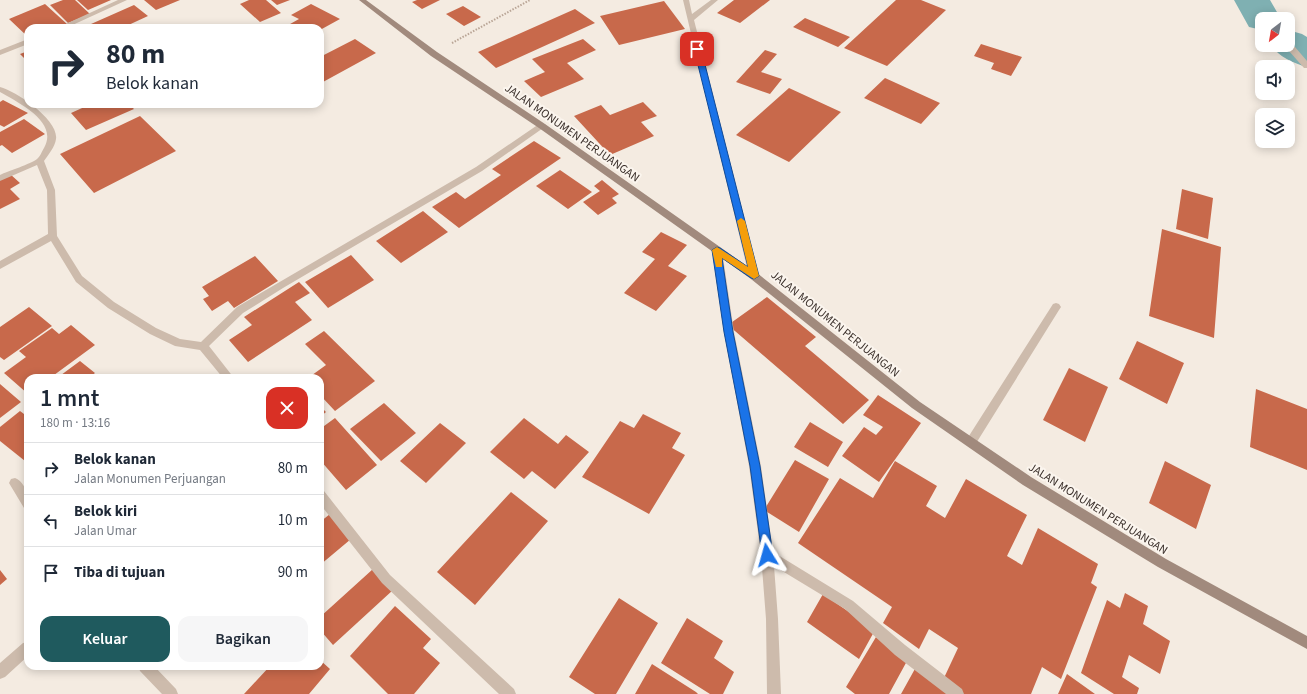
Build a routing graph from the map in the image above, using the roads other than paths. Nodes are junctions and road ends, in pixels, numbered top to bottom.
1 (124, 0) edge
2 (362, 0) edge
3 (686, 0) edge
4 (715, 0) edge
5 (690, 19) junction
6 (69, 24) edge
7 (24, 43) edge
8 (1295, 52) edge
9 (0, 53) edge
10 (1307, 66) edge
11 (0, 89) edge
12 (24, 104) edge
13 (30, 108) edge
14 (542, 126) junction
15 (40, 161) junction
16 (0, 178) edge
17 (53, 236) junction
18 (717, 250) junction
19 (0, 264) edge
20 (754, 276) junction
21 (1056, 307) dead end
22 (203, 346) junction
23 (226, 374) edge
24 (971, 442) junction
25 (15, 483) dead end
26 (24, 498) edge
27 (324, 500) edge
28 (767, 555) junction
29 (1307, 643) edge
30 (24, 651) edge
31 (149, 670) edge
32 (0, 672) edge
33 (171, 694) edge
34 (510, 694) edge
35 (774, 694) edge
36 (957, 694) edge

1 - 6 street
2 - 14 street, JALAN MONUMEN PERJUANGAN
3 - 5 street
4 - 5 street
5 - 20 street
7 - 9 street
8 - 10 street
11 - 12 street
13 - 15 street
14 - 18 street, JALAN MONUMEN PERJUANGAN
14 - 22 street
15 - 16 street
15 - 17 street
17 - 19 street
17 - 22 street
18 - 20 street, JALAN MONUMEN PERJUANGAN
18 - 28 street
20 - 24 street, JALAN MONUMEN PERJUANGAN
21 - 24 street
22 - 23 street
24 - 29 street, JALAN MONUMEN PERJUANGAN
25 - 26 street
27 - 34 street
28 - 35 street
28 - 36 street
30 - 32 street
31 - 33 street

